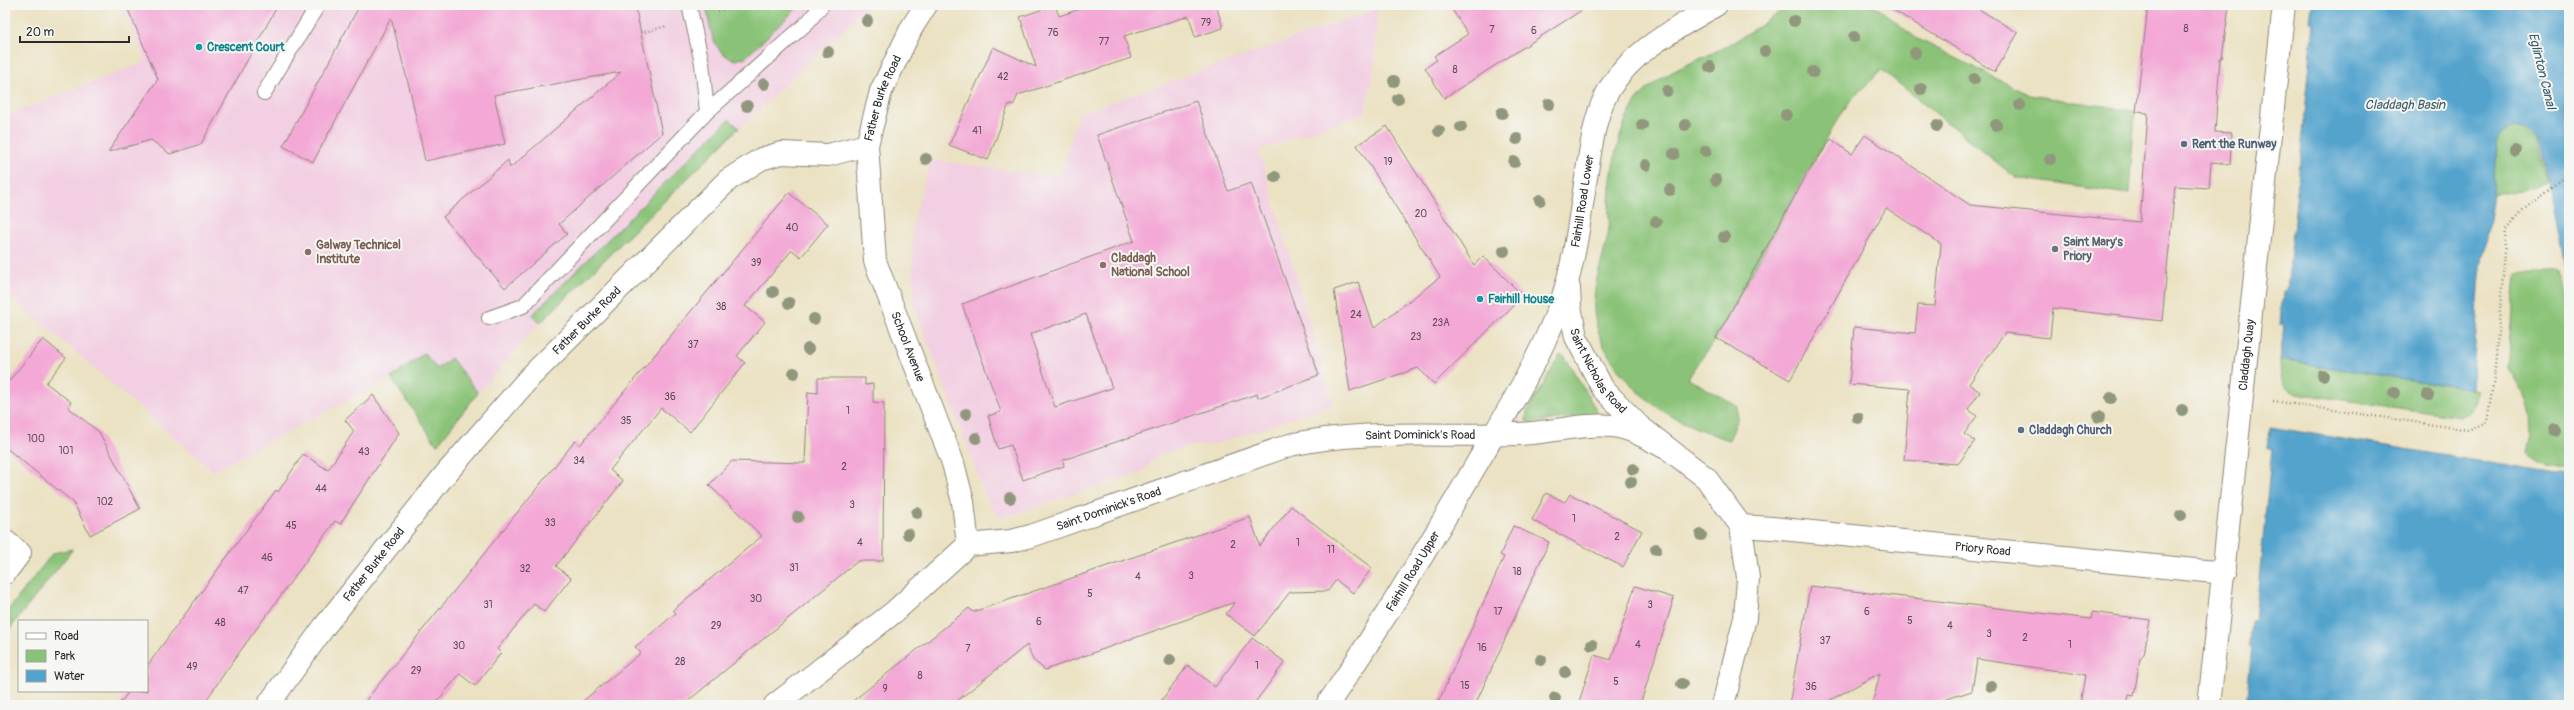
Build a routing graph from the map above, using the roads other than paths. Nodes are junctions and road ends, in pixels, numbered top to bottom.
1 (318, 5) edge
2 (689, 5) edge
3 (822, 5) edge
4 (926, 5) edge
5 (1716, 5) edge
6 (2284, 5) edge
7 (264, 93) dead end
8 (707, 112) junction
9 (867, 145) junction
10 (1568, 273) junction
11 (489, 318) dead end
12 (1493, 435) junction
13 (1666, 448) junction
14 (1741, 526) junction
15 (5, 541) edge
16 (968, 545) junction
17 (5, 572) edge
18 (2225, 572) junction
19 (268, 705) edge
20 (774, 705) edge
21 (1327, 705) edge
22 (1723, 705) edge
23 (2209, 705) edge

1 - 7 lane
2 - 8 lane
3 - 8 lane
4 - 9 street, Father Burke Road
5 - 10 street, Fairhill Road Lower
6 - 18 street, Claddagh Quay
8 - 11 lane
9 - 16 street, School Avenue
9 - 19 street, Father Burke Road
10 - 12 street, Fairhill Road Lower
10 - 13 street, Saint Nicholas Road
12 - 13 street, Saint Nicholas Road
12 - 16 street, Saint Dominick's Road
12 - 21 street, Fairhill Road Upper
13 - 14 street, Saint Nicholas Road
14 - 18 street, Priory Road
14 - 22 street, Saint Nicholas Road
15 - 17 street
16 - 20 street
18 - 23 street, Claddagh Quay

